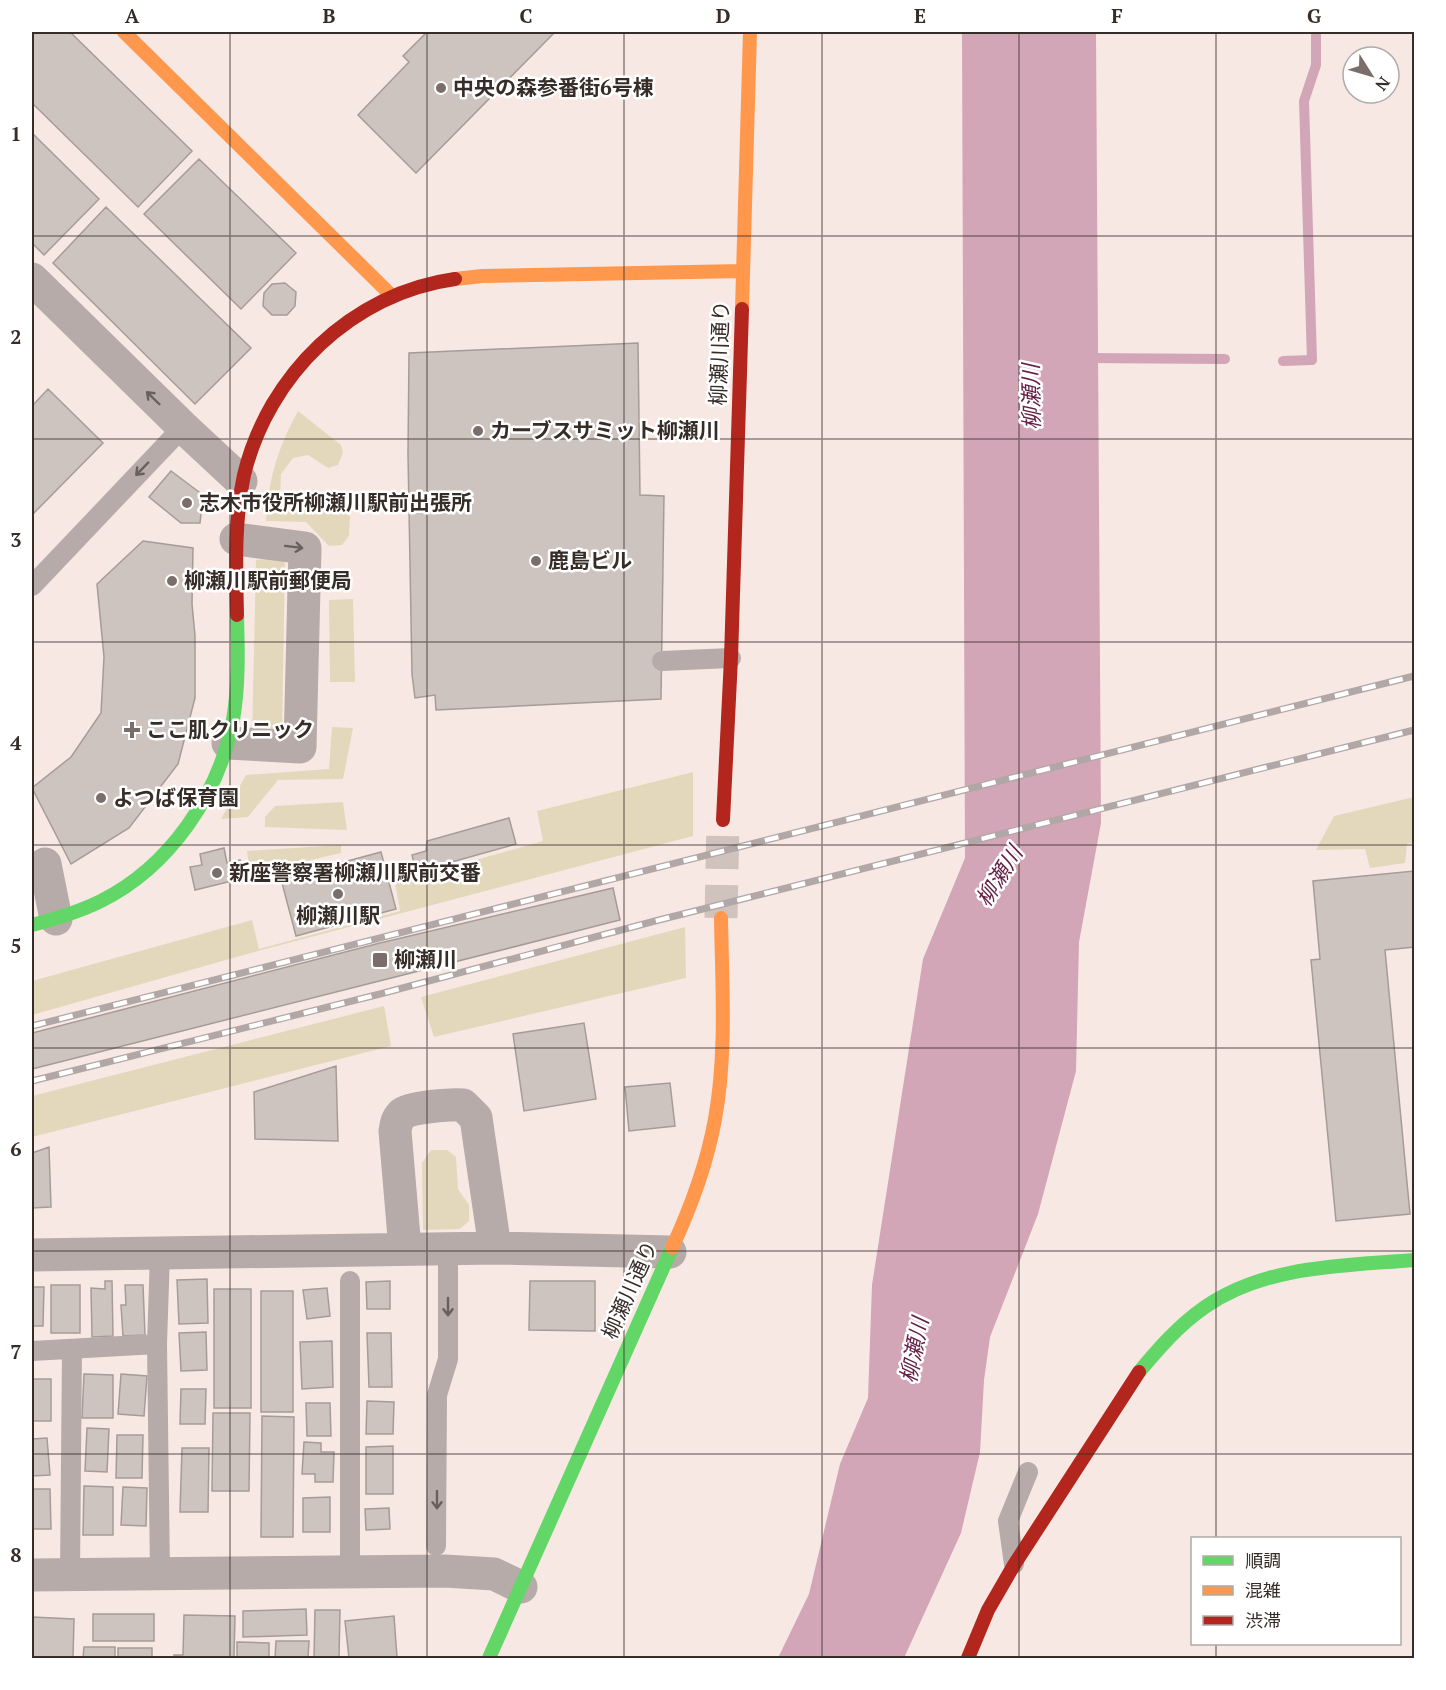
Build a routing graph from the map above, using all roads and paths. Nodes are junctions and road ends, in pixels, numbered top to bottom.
1 (124, 32) edge
2 (750, 32) edge
3 (743, 271) junction
4 (32, 279) edge
5 (392, 296) junction
6 (183, 427) junction
7 (242, 481) junction
8 (236, 539) junction
9 (32, 586) edge
10 (731, 658) junction
11 (662, 661) dead end
12 (228, 743) junction
13 (723, 820) tunnel mouth
14 (45, 864) dead end
15 (721, 918) tunnel mouth
16 (44, 922) edge
17 (448, 1248) junction
18 (495, 1248) junction
19 (405, 1249) junction
20 (670, 1252) junction
21 (160, 1254) junction
22 (32, 1255) edge
23 (1414, 1260) edge
24 (350, 1281) dead end
25 (158, 1344) junction
26 (72, 1349) junction
27 (32, 1351) edge
28 (1028, 1472) dead end
29 (436, 1546) dead end
30 (1014, 1565) junction
31 (350, 1573) junction
32 (160, 1574) junction
33 (32, 1575) edge
34 (70, 1575) junction
35 (521, 1587) junction
36 (489, 1659) edge
37 (968, 1659) edge

1 - 5 street
2 - 3 street, 柳瀬川通り
3 - 5 street
3 - 10 street, 柳瀬川通り
6 -> 4 street
5 - 7 street
6 - 7 street
6 -> 9 lane
7 - 8 street
8 - 12 street
8 -> 12 street
10 - 11 lane
10 - 13 street, 柳瀬川通り
12 - 16 street
14 - 16 street
15 - 20 street, 柳瀬川通り
17 - 18 street
17 - 19 street
17 -> 29 lane
18 - 19 street
18 - 20 street
19 - 21 street
20 - 35 street, 柳瀬川通り
21 - 22 street
21 - 25 lane
23 - 30 street
24 - 31 lane
25 - 26 lane
25 - 32 lane
26 - 27 lane
26 - 34 lane
28 - 30 lane
30 - 37 street
31 - 32 street
31 - 35 street
32 - 34 street
33 - 34 street
35 - 36 street, 柳瀬川通り

